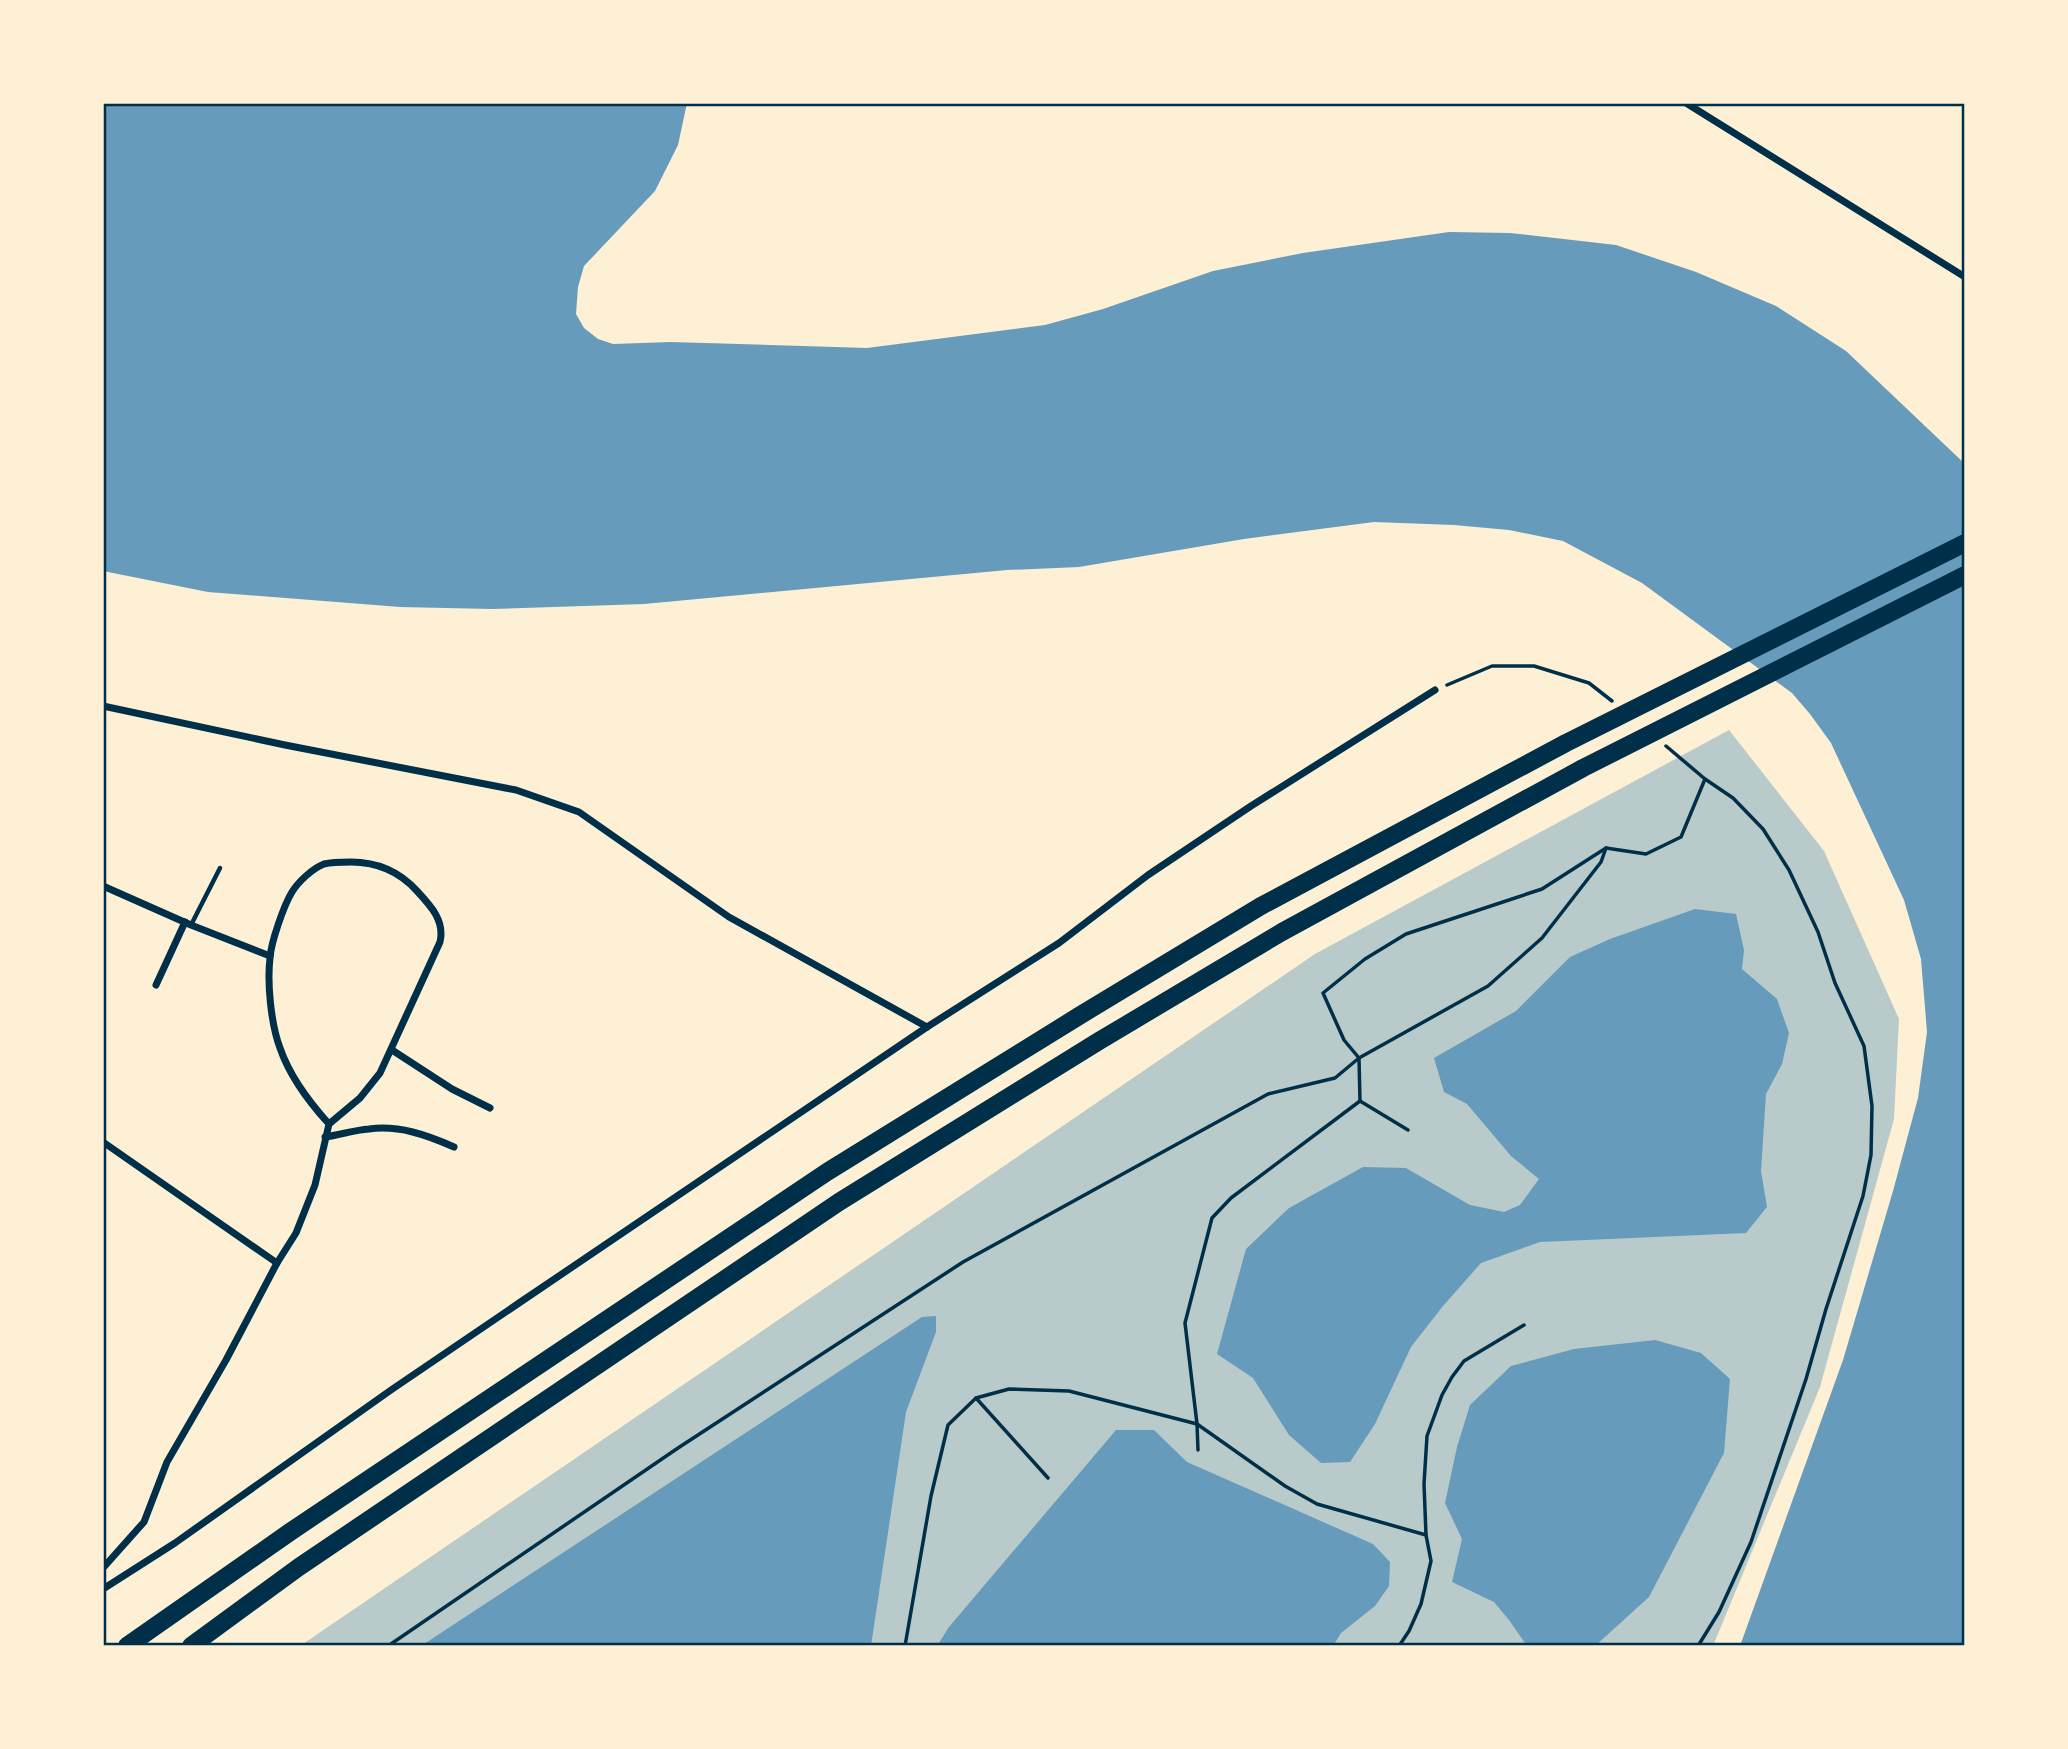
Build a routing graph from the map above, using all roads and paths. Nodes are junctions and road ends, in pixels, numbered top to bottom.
1 (1686, 103) edge
2 (1965, 277) edge
3 (1965, 543) edge
4 (1965, 575) edge
5 (1435, 690) joint
6 (103, 706) edge
7 (1621, 709) dead end
8 (1663, 744) dead end
9 (1705, 779) junction
10 (1606, 849) junction
11 (220, 868) dead end
12 (103, 886) edge
13 (188, 924) junction
14 (270, 956) junction
15 (156, 985) dead end
16 (928, 1027) junction
17 (393, 1050) junction
18 (1359, 1058) junction
19 (1360, 1101) junction
20 (490, 1108) dead end
21 (329, 1124) junction
22 (1408, 1130) dead end
23 (325, 1137) junction
24 (103, 1142) edge
25 (454, 1146) dead end
26 (277, 1263) junction
27 (1524, 1325) dead end
28 (976, 1398) junction
29 (1197, 1424) junction
30 (1198, 1450) dead end
31 (1048, 1478) dead end
32 (1426, 1535) junction
33 (103, 1569) edge
34 (103, 1588) edge
35 (127, 1646) edge
36 (191, 1646) edge
37 (388, 1646) edge
38 (905, 1646) edge
39 (1399, 1646) edge
40 (1698, 1646) edge

1 - 2 street
3 - 35 highway
4 - 36 highway
5 - 7 path
5 - 16 street
6 - 16 street
8 - 9 path
9 - 10 path
9 - 40 path
10 - 18 path
10 - 18 path
11 - 13 lane
12 - 13 street
13 - 14 street
13 - 15 street
14 - 17 street
14 - 21 street
16 - 34 street
17 - 20 street
17 - 21 street
18 - 19 path
18 - 37 path
19 - 22 path
19 - 29 path
21 - 23 street
23 - 25 street
23 - 26 street
24 - 26 street
26 - 33 street
27 - 32 path
28 - 29 path
28 - 31 path
28 - 38 path
29 - 30 path
29 - 32 path
32 - 39 path

